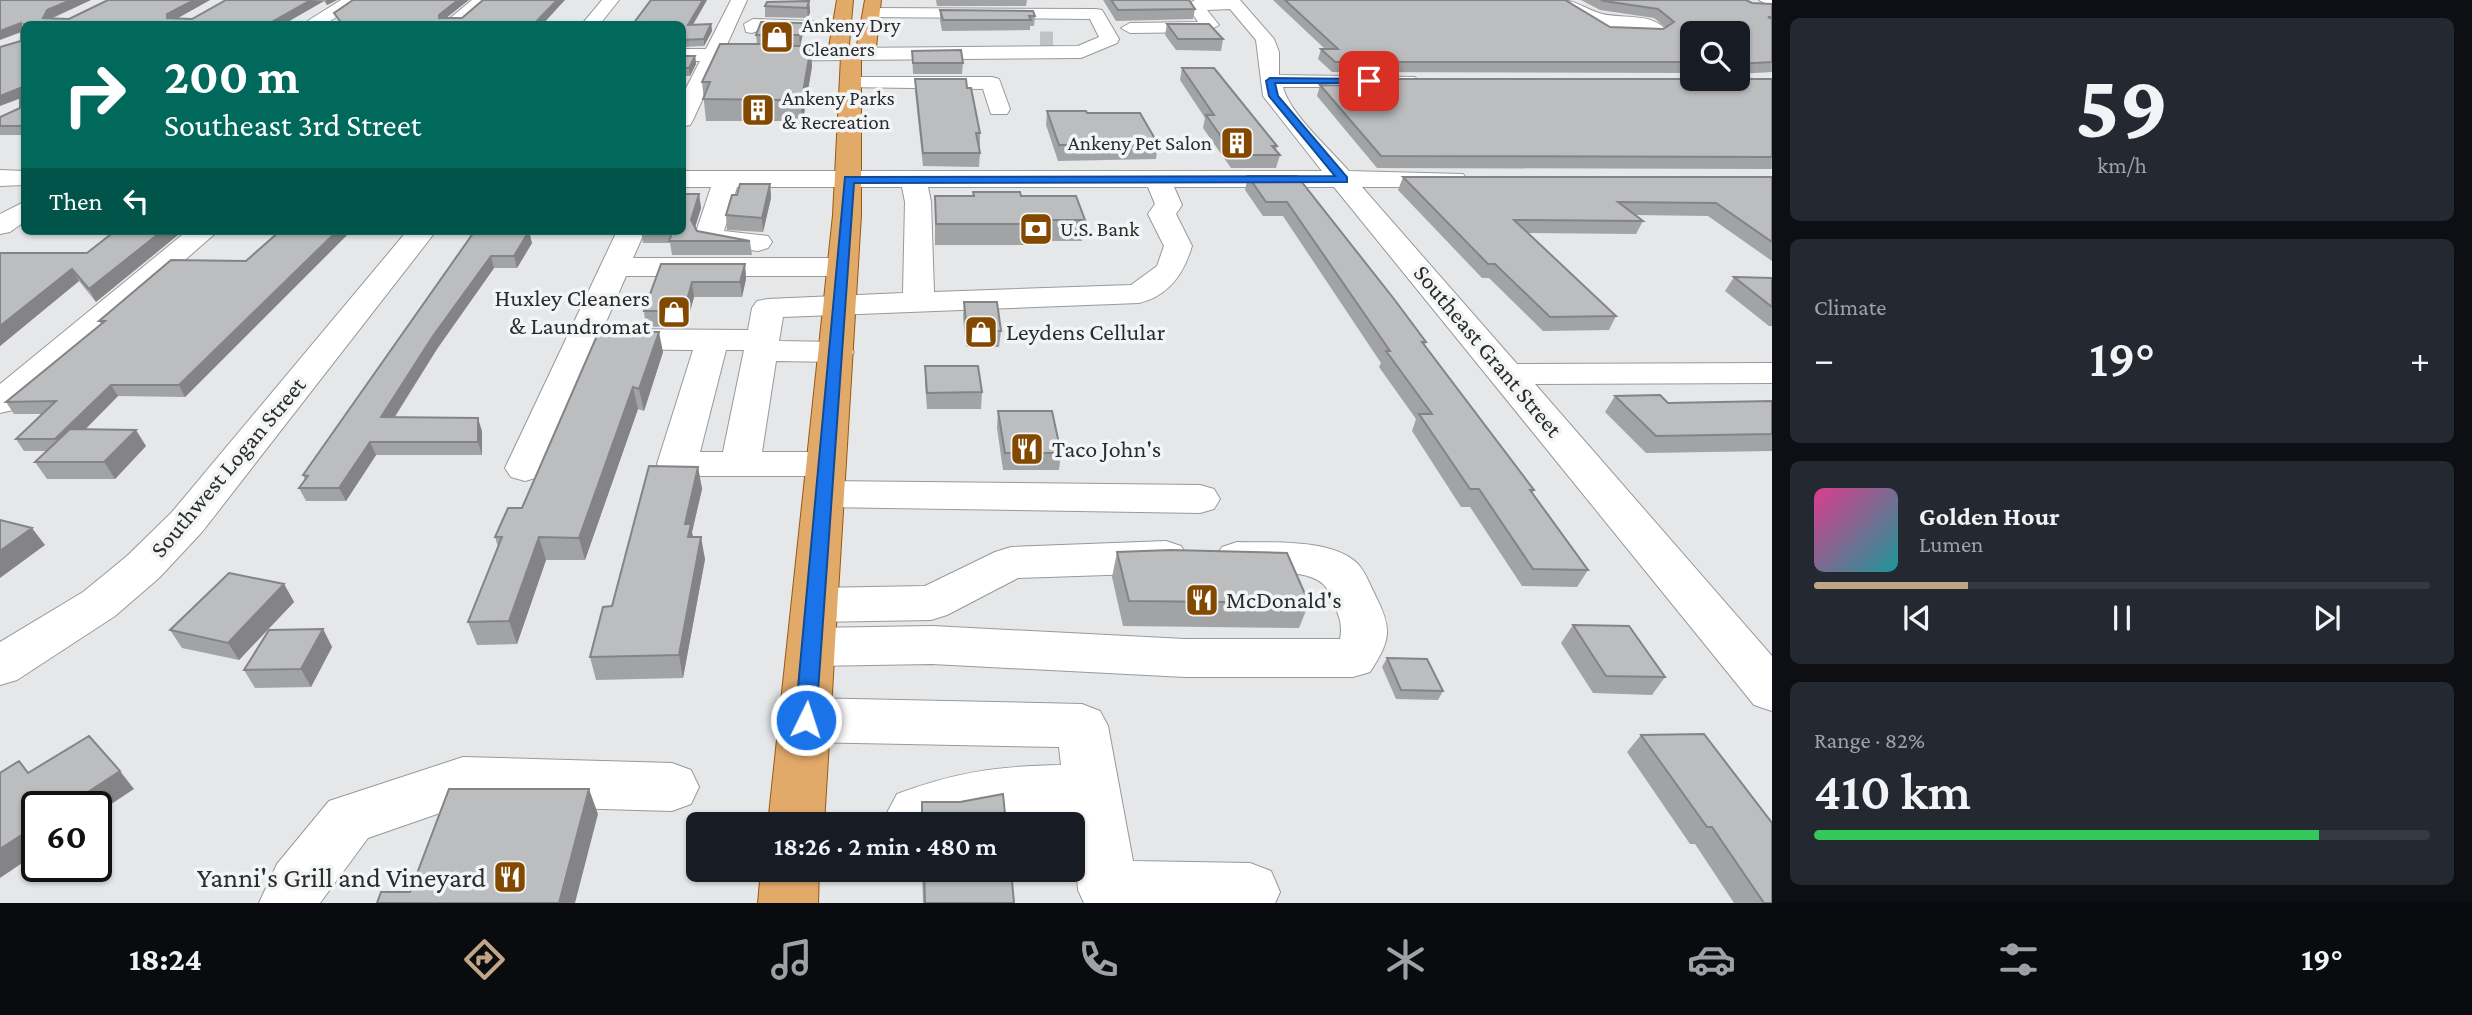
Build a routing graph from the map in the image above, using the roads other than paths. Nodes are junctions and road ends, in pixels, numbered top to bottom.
1 (353, 0) edge
2 (482, 0) edge
3 (611, 0) edge
4 (739, 0) edge
5 (845, 0) edge
6 (1560, 0) edge
7 (1767, 0) edge
8 (1044, 4) tunnel mouth
9 (1747, 4) edge
10 (1772, 4) edge
11 (873, 6) edge
12 (1090, 6) edge
13 (1240, 10) edge
14 (908, 13) junction
15 (1072, 19) junction
16 (1597, 19) edge
17 (320, 21) edge
18 (456, 21) edge
19 (594, 21) edge
20 (803, 24) junction
21 (941, 24) edge
22 (841, 27) junction
23 (1207, 27) junction
24 (1130, 28) edge
25 (1042, 35) junction
26 (867, 39) junction
27 (793, 54) junction
28 (686, 55) edge
29 (713, 55) junction
30 (741, 55) junction
31 (851, 55) junction
32 (1270, 81) junction
33 (1426, 81) edge
34 (851, 83) junction
35 (997, 104) dead end
36 (686, 112) edge
37 (901, 153) dead end
38 (1001, 155) dead end
39 (855, 162) junction
40 (0, 177) edge
41 (21, 178) edge
42 (1096, 178) junction
43 (1157, 178) junction
44 (1018, 179) junction
45 (1343, 179) junction
46 (1481, 179) edge
47 (686, 180) edge
48 (912, 187) junction
49 (722, 191) junction
50 (686, 200) edge
51 (1135, 207) junction
52 (21, 212) edge
53 (0, 226) edge
54 (199, 235) edge
55 (419, 235) edge
56 (629, 235) edge
57 (844, 254) junction
58 (615, 267) junction
59 (919, 302) junction
60 (840, 307) junction
61 (583, 339) junction
62 (712, 340) junction
63 (762, 346) junction
64 (836, 352) junction
65 (1772, 373) edge
66 (1508, 374) junction
67 (0, 401) edge
68 (740, 464) junction
69 (525, 468) dead end
70 (825, 479) junction
71 (1200, 499) dead end
72 (932, 624) junction
73 (813, 626) junction
74 (0, 666) edge
75 (1772, 691) edge
76 (806, 720) junction
77 (672, 787) dead end
78 (1092, 789) junction
79 (797, 812) edge
80 (917, 812) edge
81 (789, 882) edge
82 (1250, 892) dead end
83 (289, 903) edge
84 (788, 903) edge

1 - 17 street
2 - 18 street
3 - 19 street
4 - 29 street
5 - 22 main road
6 - 16 street
7 - 10 street
8 - 12 street
9 - 10 street
11 - 14 street
11 - 26 main road
12 - 15 street
12 - 31 street
13 - 23 street
13 - 23 street
13 - 32 street, Southeast Grant Street
14 - 15 street
14 - 21 street
15 - 25 street
15 - 25 street
20 - 22 street
20 - 27 street
20 - 30 street
22 - 31 main road
23 - 24 street
25 - 26 street
26 - 31 main road
27 - 30 street
27 - 31 street
28 - 29 street
29 - 30 street
29 - 36 street
31 - 34 main road
32 - 33 street
32 - 45 street, Southeast Grant Street
34 - 35 street
34 - 39 main road
37 - 48 street
38 - 44 street
39 - 48 street
39 - 49 street
39 - 57 main road
40 - 41 street
42 - 43 street
42 - 44 street
42 - 51 street
43 - 45 street
43 - 51 street
44 - 48 street
45 - 46 street
45 - 66 street, Southeast Grant Street
47 - 49 street
48 - 51 street
48 - 59 street
49 - 50 street
49 - 57 street
51 - 59 street
52 - 53 street
54 - 67 street
55 - 74 street, Southwest Logan Street
56 - 58 street
57 - 58 street
57 - 60 main road
58 - 61 street
59 - 60 street
60 - 63 street
60 - 64 main road
61 - 62 street
61 - 69 street
62 - 63 street
62 - 68 street
63 - 64 street
63 - 68 street
64 - 70 main road
65 - 66 street
66 - 75 street, Southeast Grant Street
68 - 70 street
70 - 71 street
70 - 73 main road
72 - 72 street
72 - 73 street
73 - 76 main road
76 - 78 street
76 - 79 main road
77 - 83 street
78 - 80 street
78 - 82 street
81 - 84 main road

